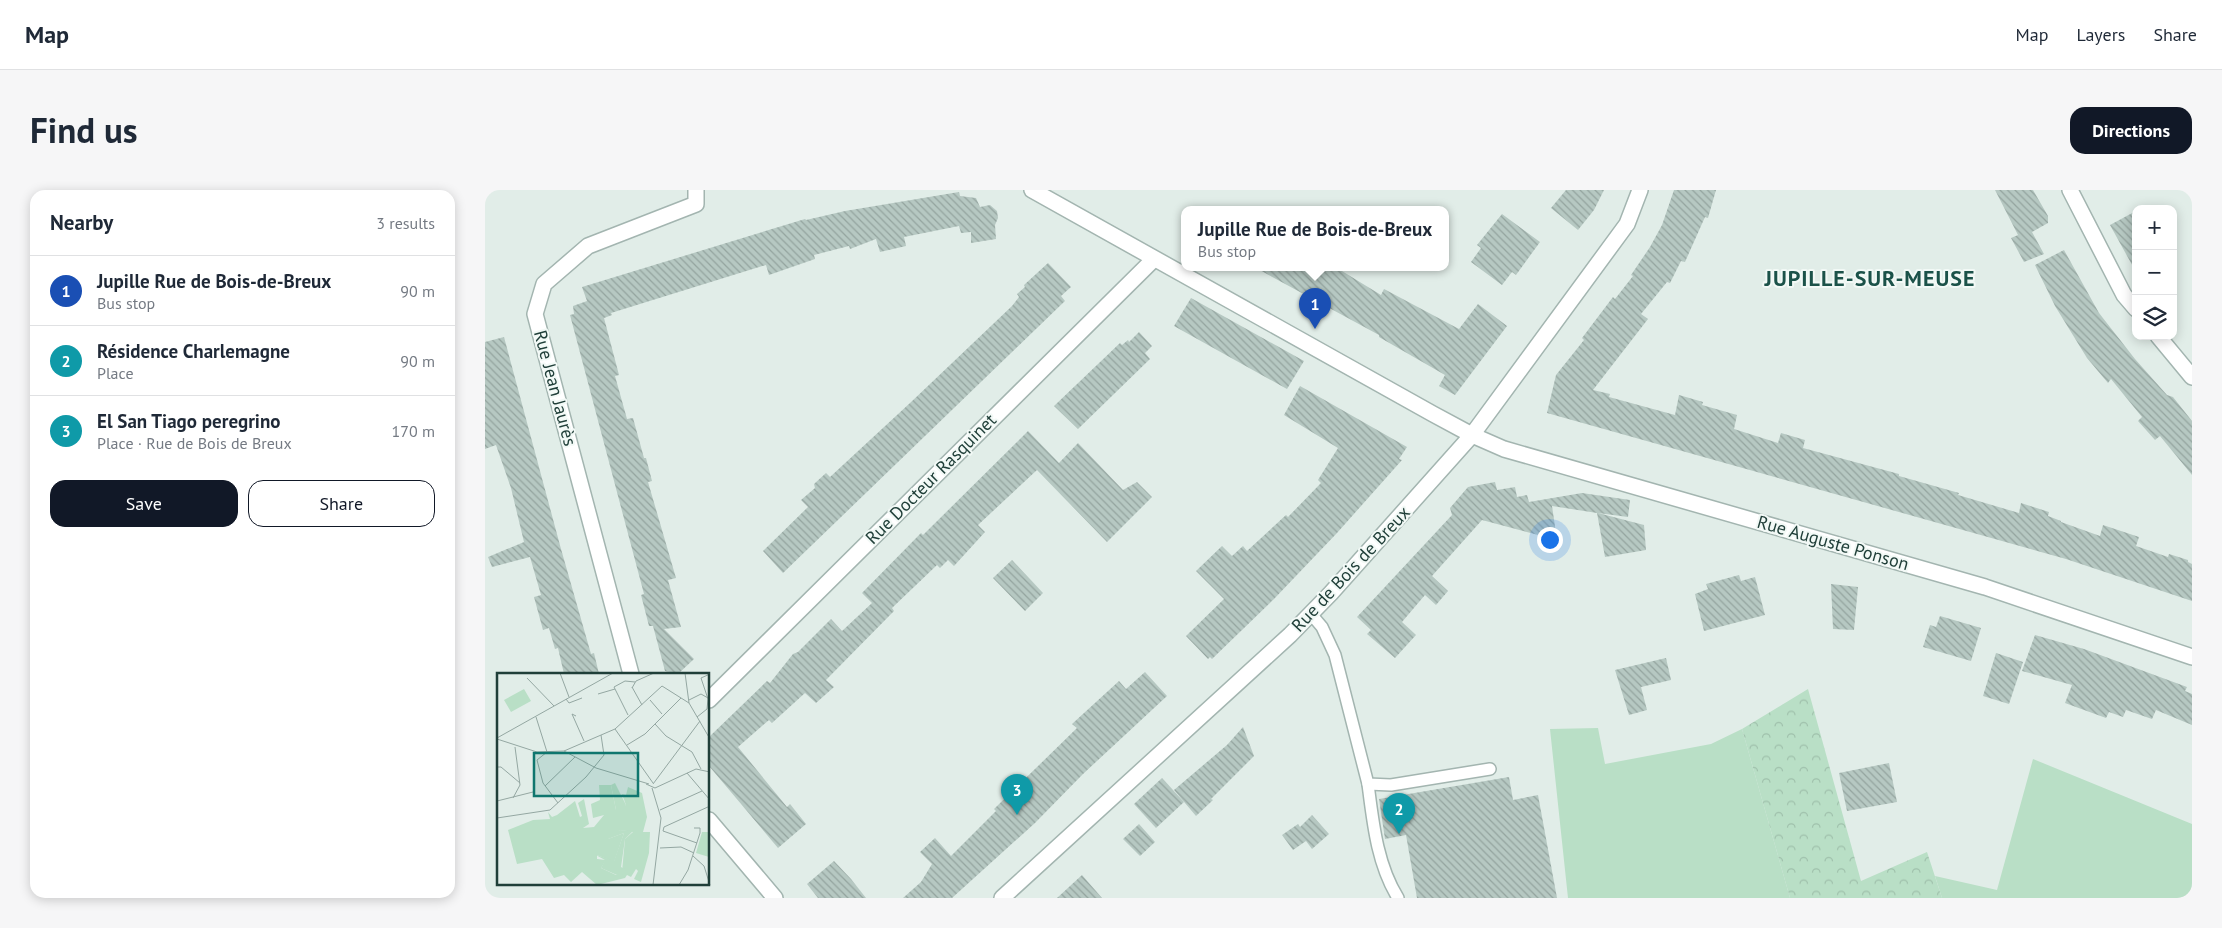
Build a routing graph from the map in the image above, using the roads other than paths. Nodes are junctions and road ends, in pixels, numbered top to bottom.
1 (696, 190) edge
2 (1032, 190) edge
3 (1640, 190) edge
4 (2070, 190) edge
5 (1154, 258) junction
6 (2132, 304) edge
7 (2161, 340) edge
8 (2192, 377) edge
9 (1471, 435) junction
10 (1311, 614) junction
11 (2192, 656) edge
12 (631, 673) edge
13 (710, 699) edge
14 (1490, 769) dead end
15 (1368, 784) junction
16 (710, 821) edge
17 (775, 898) edge
18 (1002, 898) edge
19 (1398, 898) edge

1 - 12 street, Rue Jean Jaurès
2 - 5 street, Rue Auguste Ponson
3 - 9 street, Rue de Bois de Breux
4 - 6 street
5 - 9 street, Rue Auguste Ponson
5 - 13 street, Rue Docteur Rasquinet
7 - 8 street
9 - 10 street, Rue de Bois de Breux
9 - 11 street, Rue Auguste Ponson
10 - 15 lane
10 - 18 street, Rue de Bois de Breux
14 - 15 lane
15 - 19 lane
16 - 17 street

